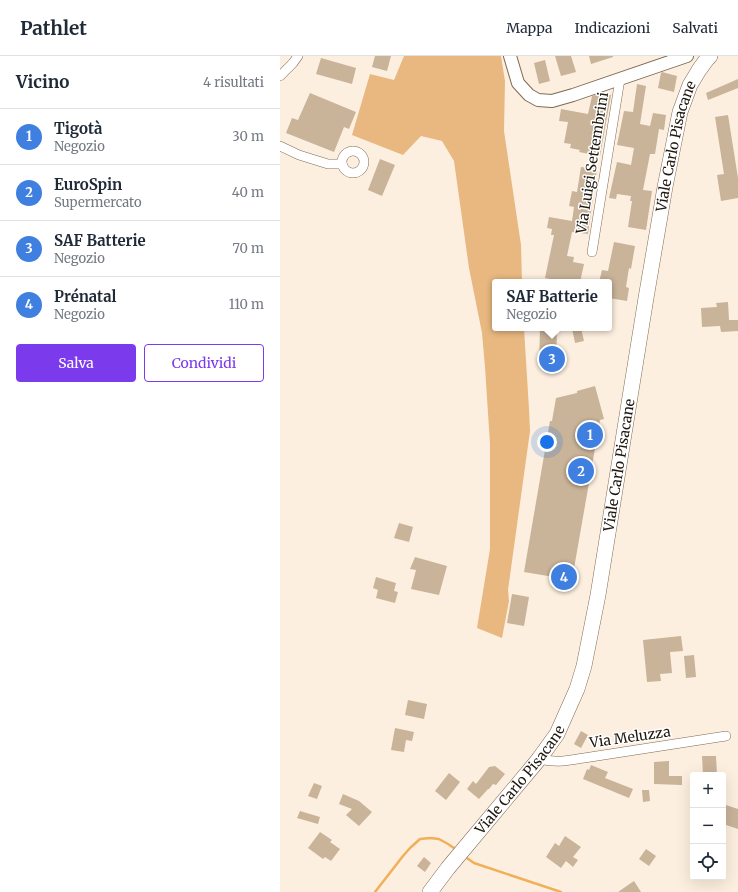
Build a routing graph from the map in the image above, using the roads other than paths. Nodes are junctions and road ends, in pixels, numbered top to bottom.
1 (298, 56) edge
2 (510, 56) edge
3 (687, 56) edge
4 (705, 57) edge
5 (280, 76) edge
6 (620, 79) junction
7 (280, 146) edge
8 (342, 164) dead end
9 (592, 252) dead end
10 (726, 736) dead end
11 (539, 759) junction
12 (430, 892) edge

1 - 5 street
2 - 6 street
3 - 6 street
4 - 11 main road, Viale Carlo Pisacane
6 - 9 street, Via Luigi Settembrini
7 - 8 street
10 - 11 street, Via Meluzza
11 - 12 main road, Viale Carlo Pisacane

